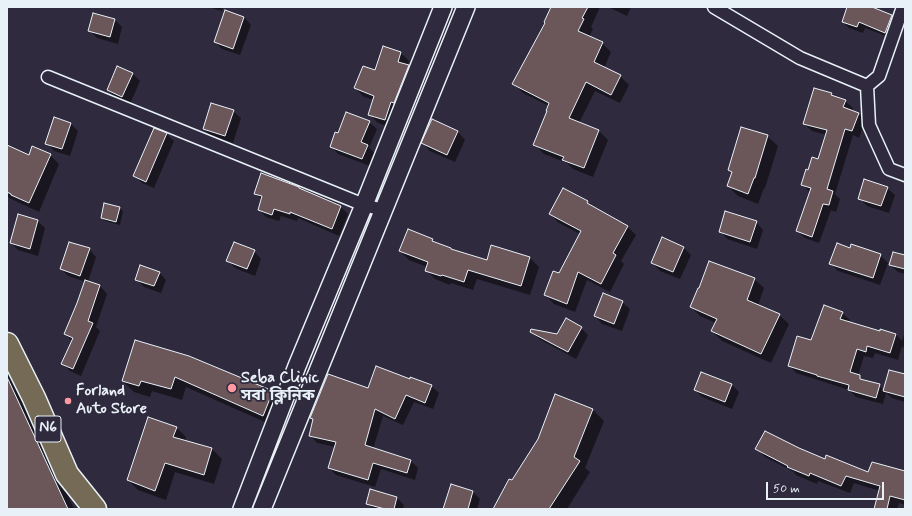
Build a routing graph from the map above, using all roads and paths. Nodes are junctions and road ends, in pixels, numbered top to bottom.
1 (443, 7) edge
2 (466, 7) edge
3 (714, 7) edge
4 (903, 7) edge
5 (48, 77) dead end
6 (867, 86) junction
7 (905, 175) edge
8 (364, 205) junction
9 (384, 210) junction
10 (310, 335) junction
11 (329, 343) junction
12 (7, 344) edge
13 (95, 509) edge
14 (242, 509) edge
15 (262, 509) edge

1 - 8 street
2 - 9 street
3 - 6 street
4 - 6 street
5 - 8 street
6 - 7 street
8 - 9 street
8 - 10 street
9 - 11 street
10 - 11 street
10 - 14 street
11 - 15 street
12 - 13 highway, N6

